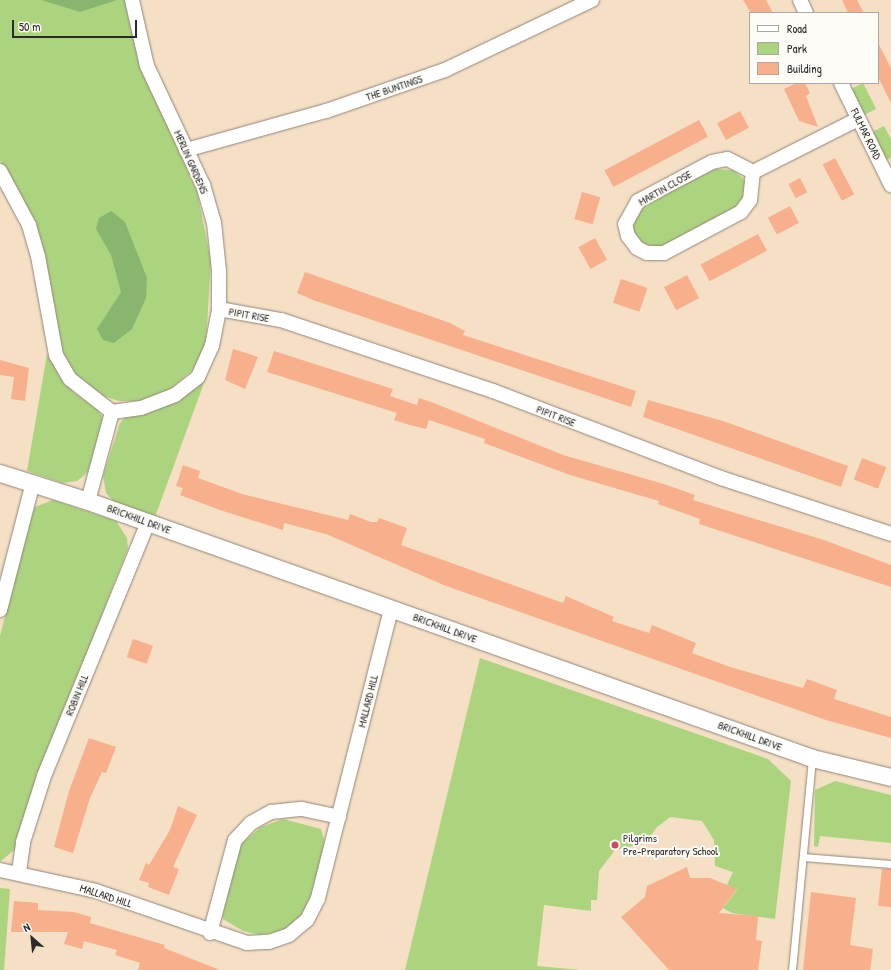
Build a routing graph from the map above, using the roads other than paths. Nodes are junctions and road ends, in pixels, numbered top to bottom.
1 (132, 0) edge
2 (592, 0) edge
3 (800, 0) edge
4 (806, 12) edge
5 (841, 84) edge
6 (858, 119) junction
7 (186, 150) junction
8 (0, 171) edge
9 (753, 172) junction
10 (891, 184) edge
11 (219, 309) junction
12 (112, 412) junction
13 (0, 473) edge
14 (33, 482) junction
15 (88, 501) junction
16 (148, 522) junction
17 (891, 534) edge
18 (391, 609) junction
19 (0, 610) edge
20 (812, 758) junction
21 (891, 777) edge
22 (339, 817) junction
23 (803, 857) junction
24 (891, 864) edge
25 (0, 870) edge
26 (19, 872) junction
27 (210, 933) junction
28 (792, 970) edge

1 - 7 street, MERLIN GARDENS
2 - 7 street, THE BUNTINGS
3 - 4 street
5 - 6 street, FULMAR ROAD
6 - 9 street
6 - 10 street, FULMAR ROAD
7 - 11 street, MERLIN GARDENS
8 - 12 street
9 - 9 street, MARTIN CLOSE
11 - 12 street, MERLIN GARDENS
11 - 17 street, PIPIT RISE
12 - 15 street
13 - 14 street, BRICKHILL DRIVE
14 - 15 street, BRICKHILL DRIVE
14 - 19 street
15 - 16 street, BRICKHILL DRIVE
16 - 18 street, BRICKHILL DRIVE
16 - 26 street, ROBIN HILL
18 - 20 street, BRICKHILL DRIVE
18 - 22 street, MALLARD HILL
20 - 21 street, BRICKHILL DRIVE
20 - 23 lane
22 - 27 street
22 - 27 street, MALLARD HILL
23 - 24 lane
23 - 28 lane
25 - 26 street, MALLARD HILL
26 - 27 street, MALLARD HILL

